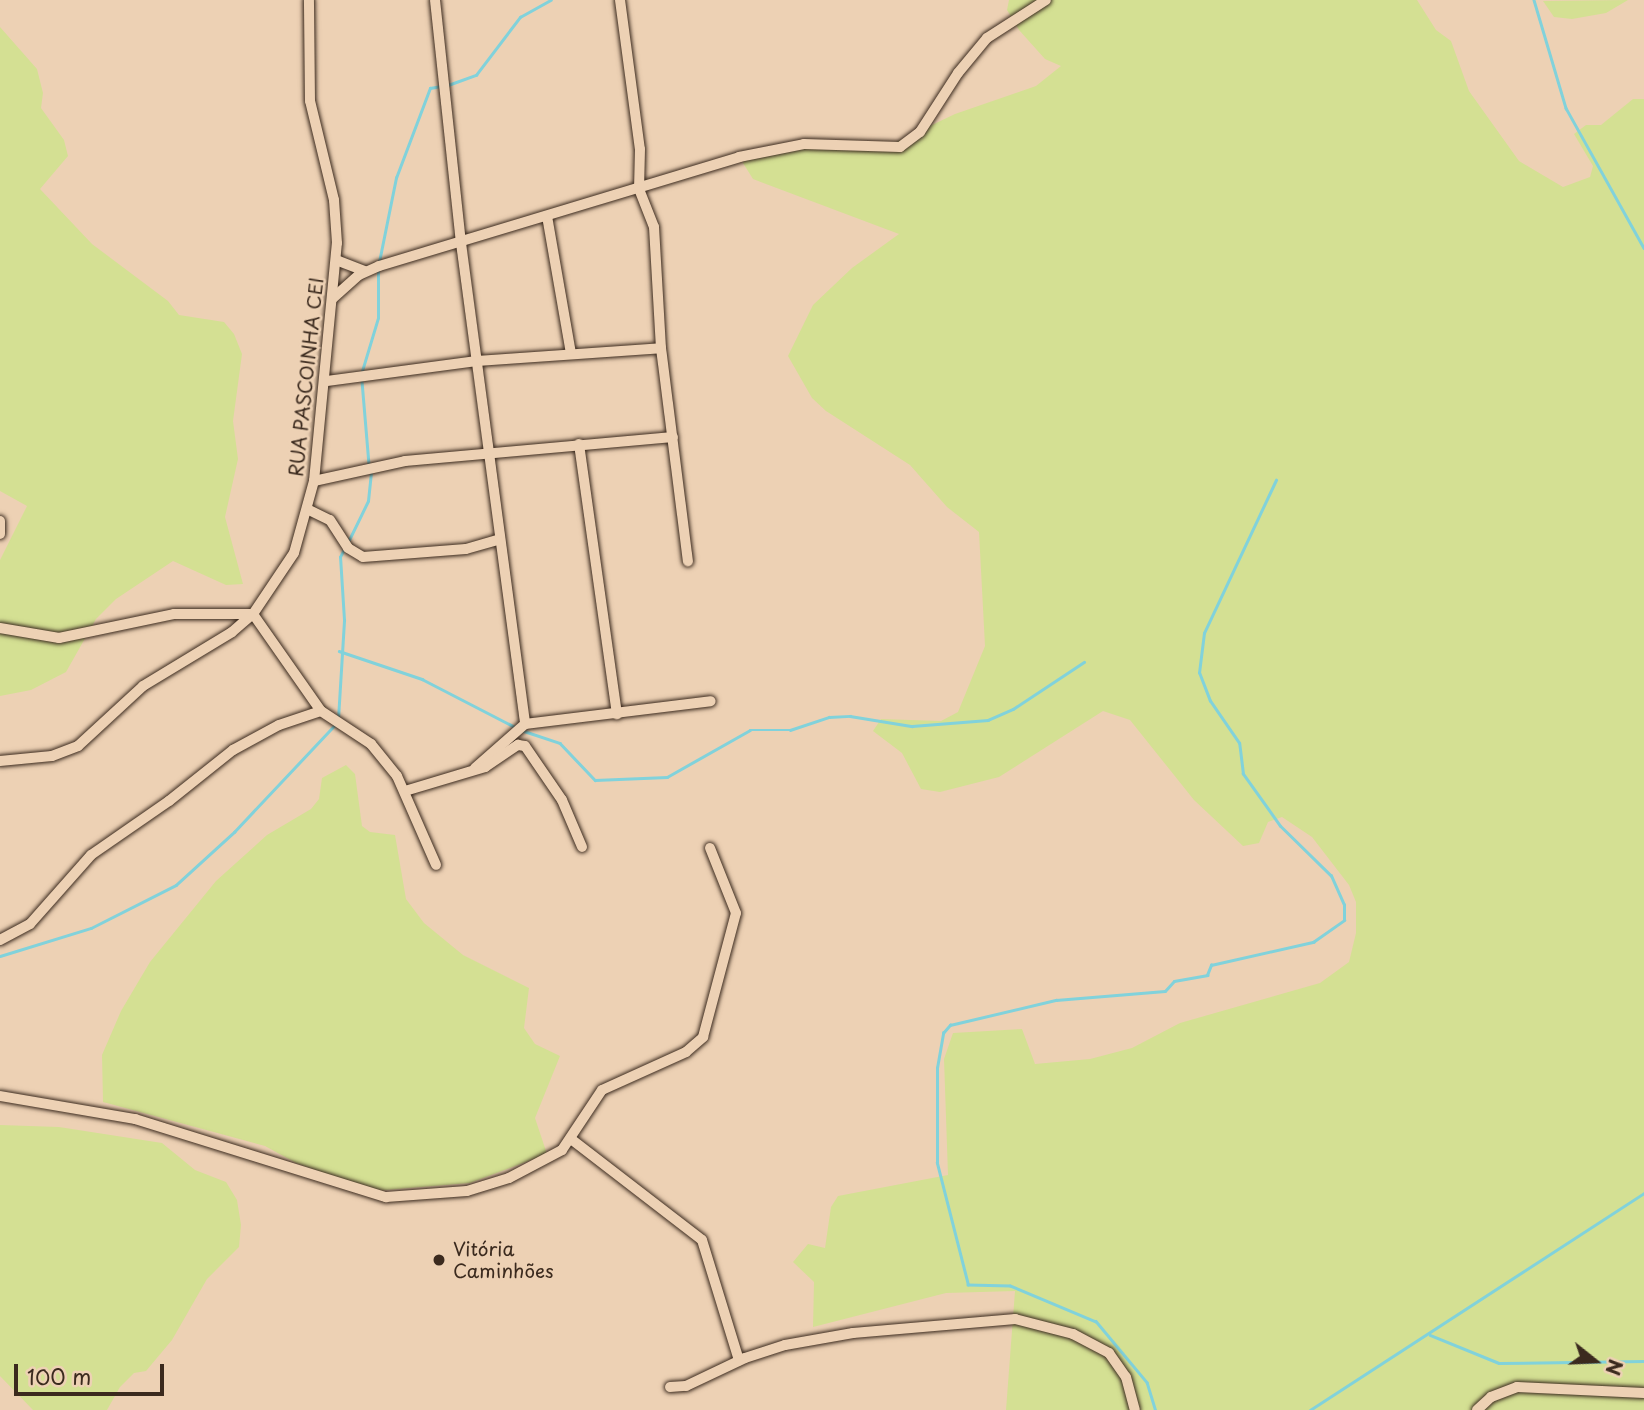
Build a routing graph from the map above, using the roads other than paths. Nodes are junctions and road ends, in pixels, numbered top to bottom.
1 (309, 0) edge
2 (435, 0) edge
3 (620, 0) edge
4 (1046, 0) edge
5 (639, 189) junction
6 (547, 216) junction
7 (461, 243) junction
8 (336, 260) junction
9 (365, 271) junction
10 (332, 299) junction
11 (661, 348) junction
12 (572, 353) junction
13 (477, 361) junction
14 (327, 381) junction
15 (673, 437) junction
16 (579, 444) junction
17 (488, 451) junction
18 (314, 481) junction
19 (307, 509) junction
20 (0, 522) edge
21 (0, 534) edge
22 (498, 540) junction
23 (688, 561) dead end
24 (253, 614) junction
25 (0, 628) edge
26 (711, 701) dead end
27 (321, 711) junction
28 (617, 713) junction
29 (525, 724) junction
30 (0, 761) edge
31 (471, 772) junction
32 (405, 791) junction
33 (582, 847) dead end
34 (710, 848) dead end
35 (436, 865) dead end
36 (0, 940) edge
37 (0, 1096) edge
38 (571, 1139) junction
39 (740, 1360) junction
40 (670, 1387) dead end
41 (1644, 1393) edge
42 (1135, 1410) edge
43 (1477, 1410) edge

1 - 8 street, RUA PASCOINHA CEI
2 - 7 street
3 - 5 street
4 - 5 street
5 - 6 street
5 - 11 street
6 - 7 street
6 - 12 street
7 - 9 street
7 - 13 street
8 - 9 street
8 - 10 street, RUA PASCOINHA CEI
9 - 10 street
10 - 14 street, RUA PASCOINHA CEI
11 - 12 street
11 - 15 street
12 - 13 street
13 - 14 street
13 - 17 street
14 - 18 street, RUA PASCOINHA CEI
15 - 16 street
15 - 23 street
16 - 17 street
16 - 28 street
17 - 18 street
17 - 22 street
18 - 19 street, RUA PASCOINHA CEI
19 - 22 street
19 - 24 street, RUA PASCOINHA CEI
20 - 21 street
22 - 29 street
24 - 25 street
24 - 27 street
24 - 30 street, RUA PASCOINHA CEI
26 - 28 street
27 - 32 street
27 - 36 street
28 - 29 street
29 - 31 street
31 - 32 street
31 - 33 street
32 - 35 street
34 - 38 street
37 - 38 street
38 - 39 street
39 - 40 street
39 - 42 street
41 - 43 street

